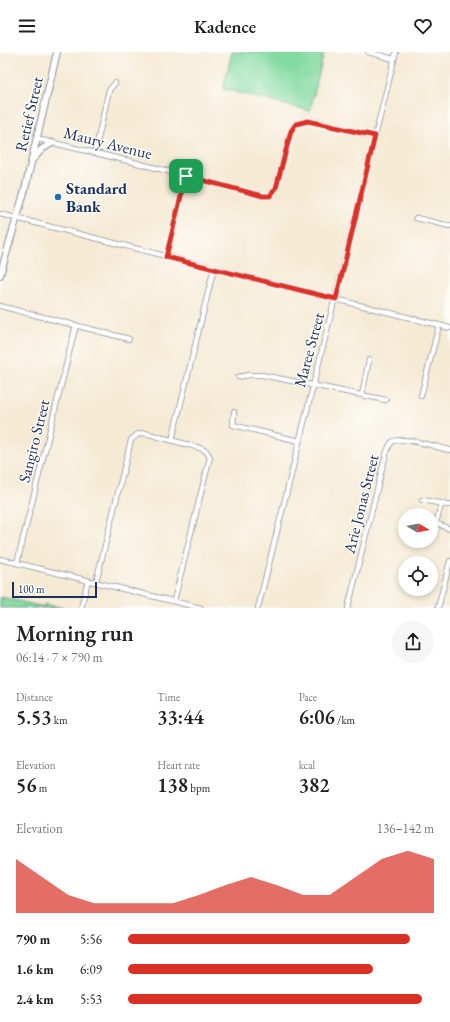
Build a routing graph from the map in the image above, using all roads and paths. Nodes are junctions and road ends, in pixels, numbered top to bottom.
1 (56, 52) edge
2 (368, 52) edge
3 (396, 52) edge
4 (394, 59) junction
5 (115, 83) dead end
6 (375, 136) junction
7 (37, 139) junction
8 (52, 143) junction
9 (94, 152) junction
10 (32, 160) junction
11 (186, 176) junction
12 (0, 214) edge
13 (17, 218) junction
14 (416, 218) dead end
15 (450, 226) edge
16 (166, 257) junction
17 (214, 268) junction
18 (0, 274) edge
19 (336, 299) junction
20 (0, 306) edge
21 (439, 325) junction
22 (76, 326) junction
23 (450, 328) edge
24 (129, 339) dead end
25 (369, 360) dead end
26 (238, 377) dead end
27 (313, 385) junction
28 (362, 395) junction
29 (421, 396) dead end
30 (386, 400) dead end
31 (234, 412) dead end
32 (172, 440) junction
33 (299, 441) junction
34 (450, 450) edge
35 (422, 500) dead end
36 (444, 504) junction
37 (450, 506) edge
38 (450, 529) edge
39 (0, 559) edge
40 (450, 561) edge
41 (17, 563) junction
42 (88, 580) junction
43 (96, 582) junction
44 (174, 601) junction
45 (81, 608) edge
46 (202, 608) edge
47 (258, 608) edge
48 (348, 608) edge
49 (438, 608) edge

1 - 7 street, Retief Street
2 - 4 street
3 - 4 street, Maree Street
4 - 6 street, Maree Street
5 - 9 street
6 - 11 street, Maury Avenue
6 - 19 street, Maree Street
7 - 8 street, Maury Avenue
7 - 10 street, Retief Street
8 - 9 street, Maury Avenue
8 - 10 street
9 - 11 street, Maury Avenue
10 - 13 street, Retief Street
11 - 16 street
12 - 13 street
13 - 16 street
13 - 18 street, Retief Street
14 - 15 street
16 - 17 street
17 - 19 street
17 - 32 street
19 - 21 street
19 - 27 street, Maree Street
20 - 22 street
21 - 23 street
21 - 29 street
22 - 24 street
22 - 41 street, Sangiro Street
25 - 28 street
26 - 27 street
27 - 28 street
27 - 33 street, Maree Street
28 - 30 street
31 - 33 street
32 - 43 street
32 - 44 street
33 - 47 street, Maree Street
34 - 48 street, Arie Jonas Street
35 - 36 street
36 - 37 street
36 - 38 street
39 - 41 street
40 - 49 street
41 - 42 street
42 - 43 street
42 - 45 street
43 - 44 street
44 - 46 street

